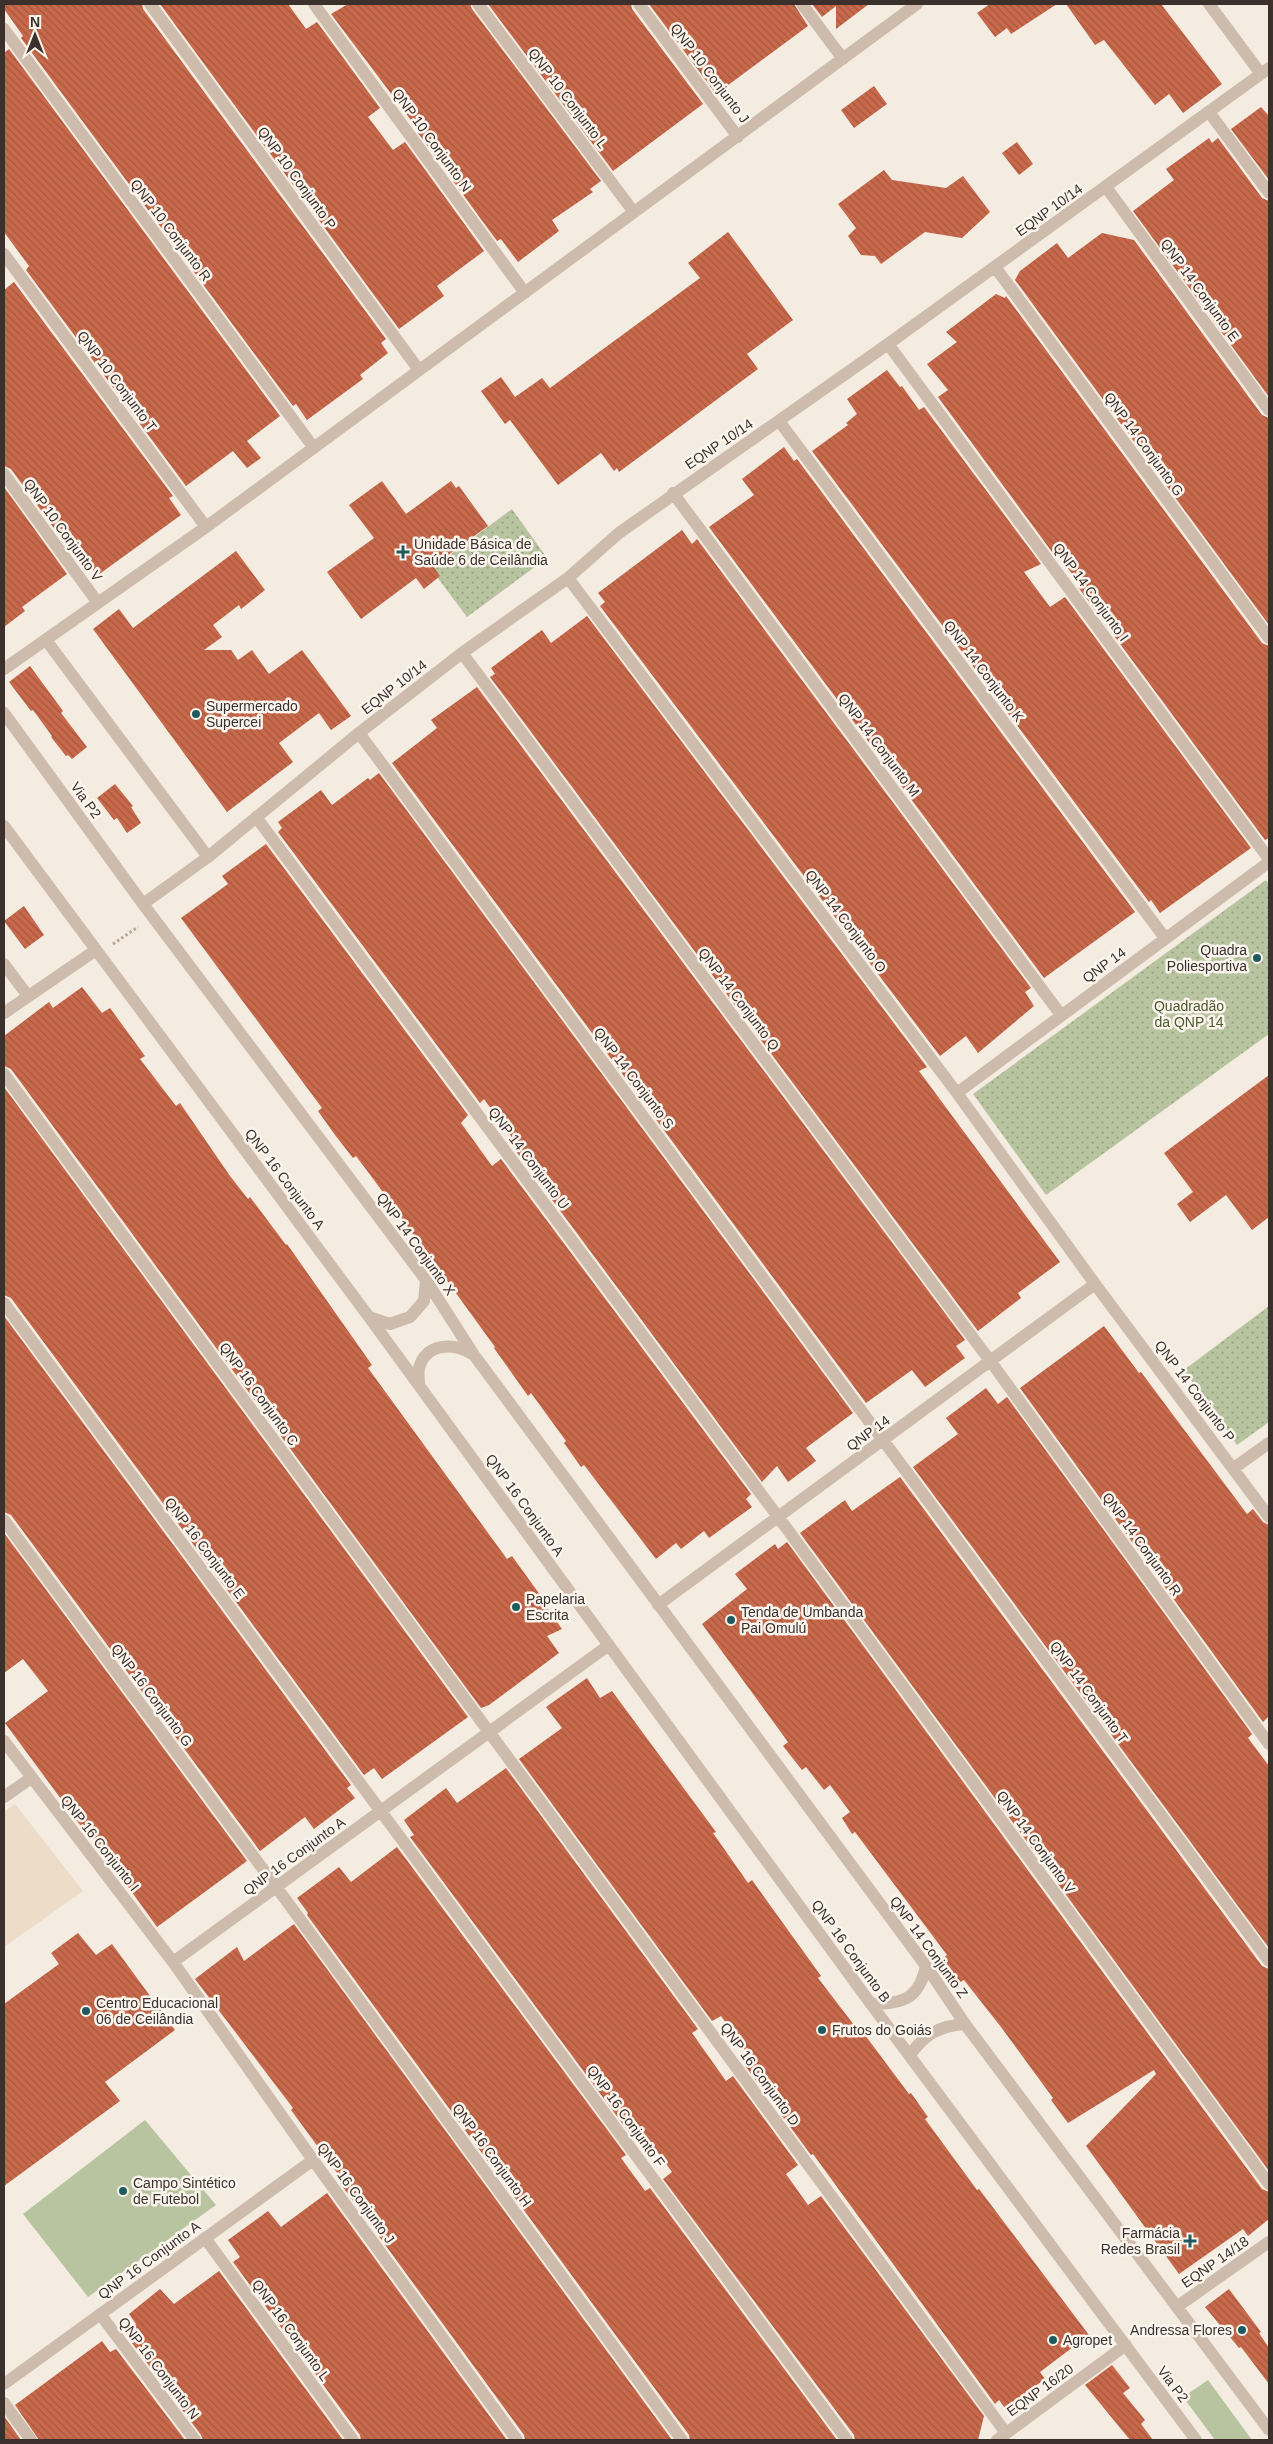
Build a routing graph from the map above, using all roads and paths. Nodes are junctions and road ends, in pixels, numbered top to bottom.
1 (150, 4) edge
2 (314, 4) edge
3 (478, 4) edge
4 (639, 4) edge
5 (802, 4) edge
6 (917, 4) edge
7 (1209, 4) edge
8 (4, 29) edge
9 (843, 59) junction
10 (1265, 71) edge
11 (1209, 112) junction
12 (738, 136) junction
13 (1106, 187) junction
14 (1269, 193) edge
15 (633, 211) junction
16 (4, 254) edge
17 (995, 267) junction
18 (525, 293) junction
19 (888, 344) junction
20 (419, 370) junction
21 (1269, 410) edge
22 (779, 421) junction
23 (314, 448) junction
24 (4, 474) edge
25 (673, 493) junction
26 (206, 526) junction
27 (568, 578) junction
28 (98, 603) junction
29 (1269, 638) edge
30 (46, 640) junction
31 (462, 653) junction
32 (4, 669) edge
33 (4, 713) edge
34 (359, 733) junction
35 (256, 817) junction
36 (4, 826) edge
37 (208, 857) junction
38 (1269, 861) edge
39 (144, 904) junction
40 (153, 917) junction
41 (1165, 938) junction
42 (96, 950) junction
43 (4, 964) edge
44 (28, 996) junction
45 (4, 1013) edge
46 (1061, 1015) junction
47 (4, 1074) edge
48 (957, 1093) junction
49 (426, 1280) junction
50 (1095, 1284) junction
51 (4, 1303) edge
52 (369, 1317) junction
53 (474, 1355) junction
54 (991, 1362) junction
55 (419, 1385) junction
56 (884, 1440) junction
57 (1269, 1443) edge
58 (1234, 1468) junction
59 (1269, 1517) edge
60 (779, 1518) junction
61 (4, 1520) edge
62 (658, 1605) junction
63 (608, 1645) junction
64 (490, 1732) junction
65 (4, 1741) edge
66 (1269, 1744) edge
67 (31, 1778) junction
68 (4, 1797) edge
69 (382, 1810) junction
70 (277, 1888) junction
71 (1269, 1961) edge
72 (173, 1962) junction
73 (926, 1966) junction
74 (871, 2004) junction
75 (965, 2024) junction
76 (910, 2055) junction
77 (313, 2160) junction
78 (1269, 2184) edge
79 (205, 2238) junction
80 (1269, 2242) edge
81 (1178, 2306) junction
82 (100, 2314) junction
83 (1126, 2346) junction
84 (4, 2384) edge
85 (4, 2403) edge
86 (1269, 2430) edge
87 (1002, 2437) edge
88 (31, 2440) edge
89 (195, 2440) edge
90 (353, 2440) edge
91 (517, 2440) edge
92 (682, 2440) edge
93 (847, 2440) edge
94 (1196, 2440) edge

1 - 20 street, QNP 10 Conjunto P
2 - 18 street, QNP 10 Conjunto N
3 - 15 street, QNP 10 Conjunto L
4 - 12 street, QNP 10 Conjunto J
5 - 9 street
6 - 9 street
7 - 10 street, EQNP 10/14
8 - 23 street, QNP 10 Conjunto R
9 - 12 street
10 - 11 street, EQNP 10/14
11 - 13 street, EQNP 10/14
11 - 14 street
12 - 15 street
13 - 17 street, EQNP 10/14
13 - 21 street, QNP 14 Conjunto E
15 - 18 street
16 - 26 street, QNP 10 Conjunto T
17 - 19 street, EQNP 10/14
17 - 29 street, QNP 14 Conjunto G
18 - 20 street
19 - 22 street, EQNP 10/14
19 - 38 street, QNP 14 Conjunto I
20 - 23 street
22 - 25 street, EQNP 10/14
22 - 41 street, QNP 14 Conjunto K
23 - 26 street
24 - 28 street, QNP 10 Conjunto V
25 - 27 street, EQNP 10/14
25 - 46 street, QNP 14 Conjunto M
26 - 28 street
27 - 31 street, EQNP 10/14
27 - 48 street, QNP 14 Conjunto O
28 - 30 street
30 - 32 street
30 - 37 street
31 - 34 street, EQNP 10/14
31 - 54 street, QNP 14 Conjunto Q
33 - 39 street, Via P2
34 - 35 street, EQNP 10/14
34 - 56 street, QNP 14 Conjunto S
35 - 37 street, EQNP 10/14
35 - 60 street, QNP 14 Conjunto U
36 - 42 street
37 - 39 street, EQNP 10/14
38 - 41 street, QNP 14
39 - 40 street, QNP 14 Conjunto X
40 - 42 path
40 - 49 street, QNP 14 Conjunto X
41 - 46 street, QNP 14
42 - 44 street
42 - 52 street, QNP 16 Conjunto A
43 - 44 street
44 - 45 street
46 - 48 street, QNP 14
47 - 64 street, QNP 16 Conjunto C
48 - 50 street, QNP 14 Conjunto O
49 - 52 street
49 - 53 street, QNP 14 Conjunto X
50 - 54 street, QNP 14
50 - 58 street, QNP 14 Conjunto P
51 - 69 street, QNP 16 Conjunto E
52 - 55 street, QNP 16 Conjunto A
53 - 55 street
53 - 62 street, QNP 14 Conjunto X
54 - 56 street, QNP 14
54 - 66 street, QNP 14 Conjunto R
55 - 63 street, QNP 16 Conjunto A
56 - 60 street, QNP 14
56 - 71 street, QNP 14 Conjunto T
57 - 58 street
58 - 59 street, QNP 14 Conjunto P
60 - 62 street, QNP 14
60 - 78 street, QNP 14 Conjunto V
61 - 70 street, QNP 16 Conjunto G
62 - 73 street, QNP 14 Conjunto Z
63 - 64 street, QNP 16 Conjunto A
63 - 74 street, QNP 16 Conjunto B
64 - 69 street, QNP 16 Conjunto A
64 - 87 street, QNP 16 Conjunto D
65 - 67 street, QNP 16 Conjunto I
67 - 68 street
67 - 72 street, QNP 16 Conjunto I
69 - 70 street, QNP 16 Conjunto A
69 - 93 street, QNP 16 Conjunto F
70 - 72 street, QNP 16 Conjunto A
70 - 92 street, QNP 16 Conjunto H
72 - 77 street, QNP 16 Conjunto J
73 - 74 street
73 - 75 street, QNP 14 Conjunto Z
74 - 76 street, QNP 16 Conjunto B
75 - 76 street
75 - 81 street, QNP 14 Conjunto Z
76 - 83 street, QNP 16 Conjunto B
77 - 79 street, QNP 16 Conjunto A
77 - 91 street, QNP 16 Conjunto J
79 - 82 street, QNP 16 Conjunto A
79 - 90 street, QNP 16 Conjunto L
80 - 81 street, EQNP 14/18
81 - 86 street
82 - 84 street, QNP 16 Conjunto A
82 - 89 street, QNP 16 Conjunto N
83 - 87 street, EQNP 16/20
83 - 94 street, Via P2
85 - 88 street

